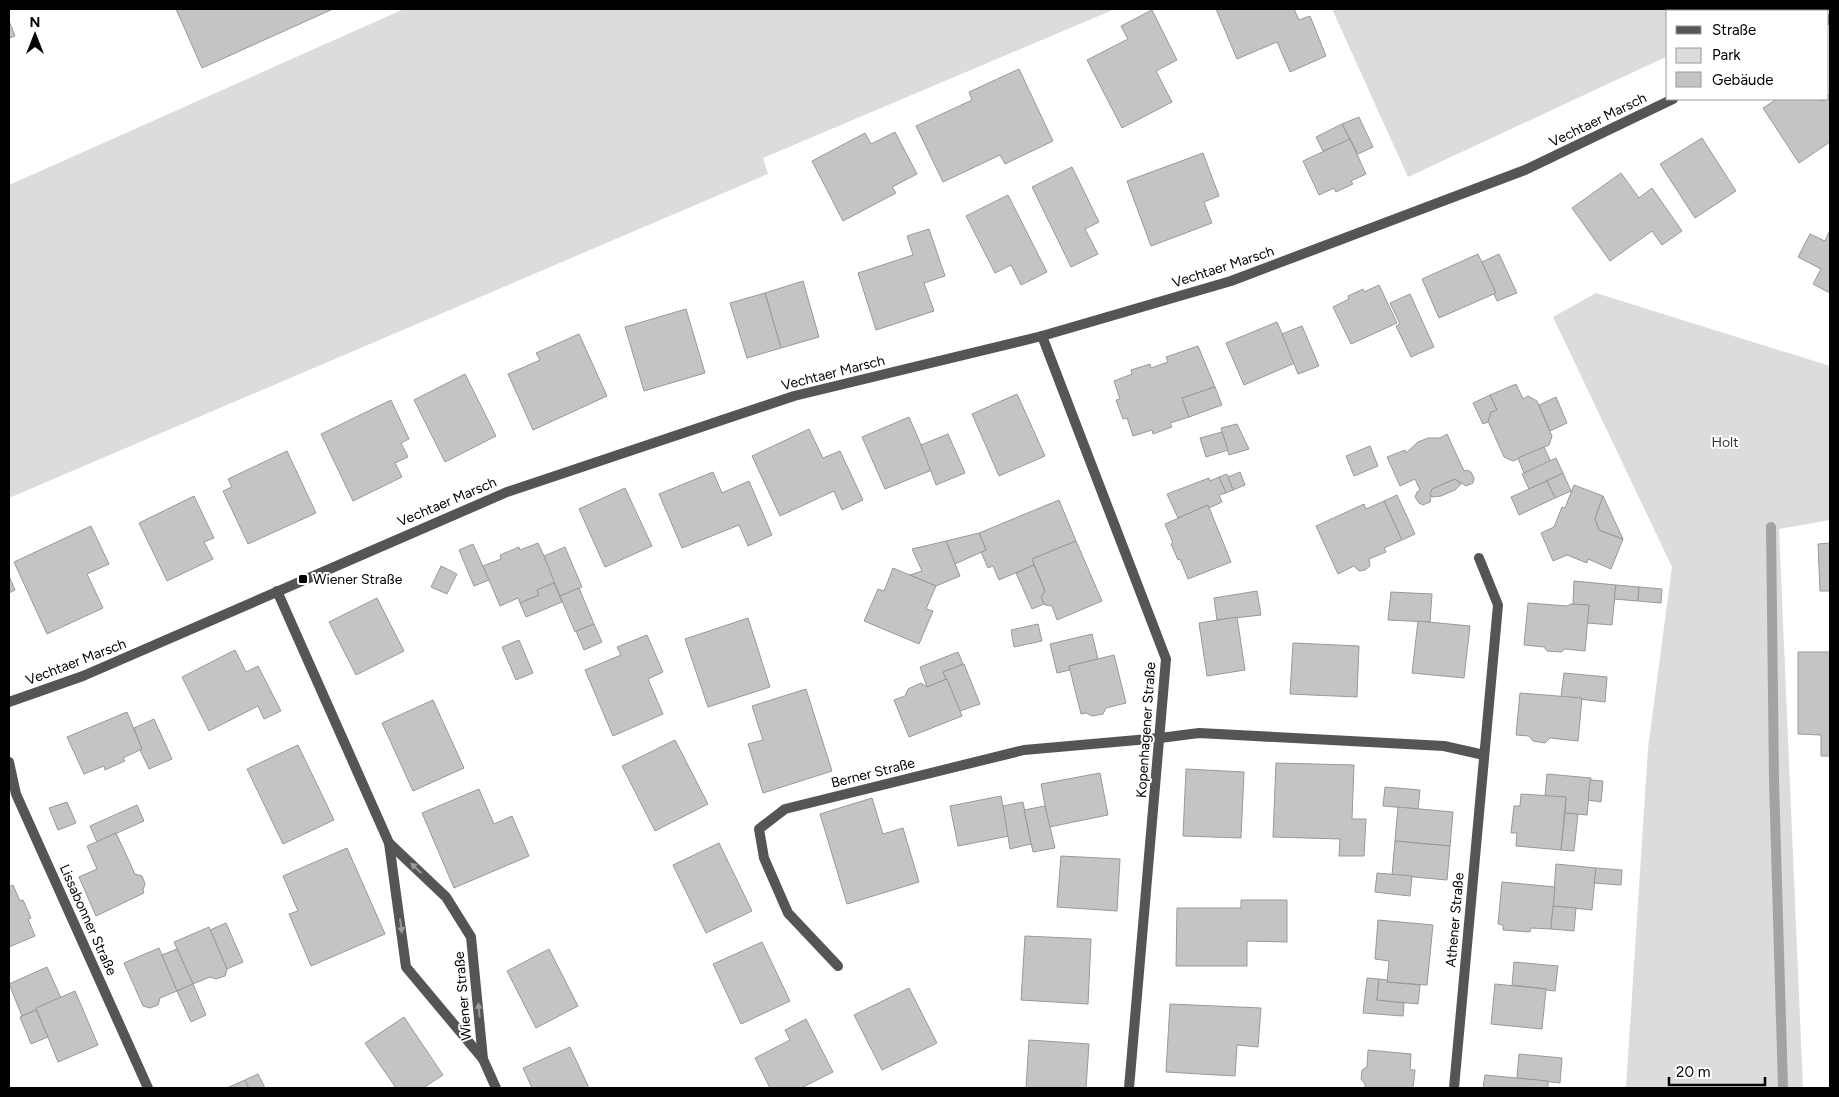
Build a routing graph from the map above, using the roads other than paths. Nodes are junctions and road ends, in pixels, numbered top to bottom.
1 (1671, 100) edge
2 (1042, 336) junction
3 (1479, 558) dead end
4 (277, 592) junction
5 (9, 702) edge
6 (1160, 738) junction
7 (1484, 754) junction
8 (9, 762) edge
9 (389, 843) junction
10 (838, 966) dead end
11 (483, 1059) junction
12 (148, 1088) edge
13 (496, 1088) edge
14 (1129, 1088) edge
15 (1454, 1088) edge

1 - 2 street, Vechtaer Marsch
2 - 4 street, Vechtaer Marsch
2 - 6 street, Kopenhagener Straße
3 - 7 street, Athener Straße
4 - 5 street, Vechtaer Marsch
4 - 9 street, Wiener Straße
6 - 7 street
6 - 10 street, Berner Straße
6 - 14 street, Kopenhagener Straße
7 - 15 street, Athener Straße
8 - 12 street, Lissabonner Straße
9 -> 11 street, Wiener Straße
11 -> 9 street, Wiener Straße
11 - 13 street, Wiener Straße

